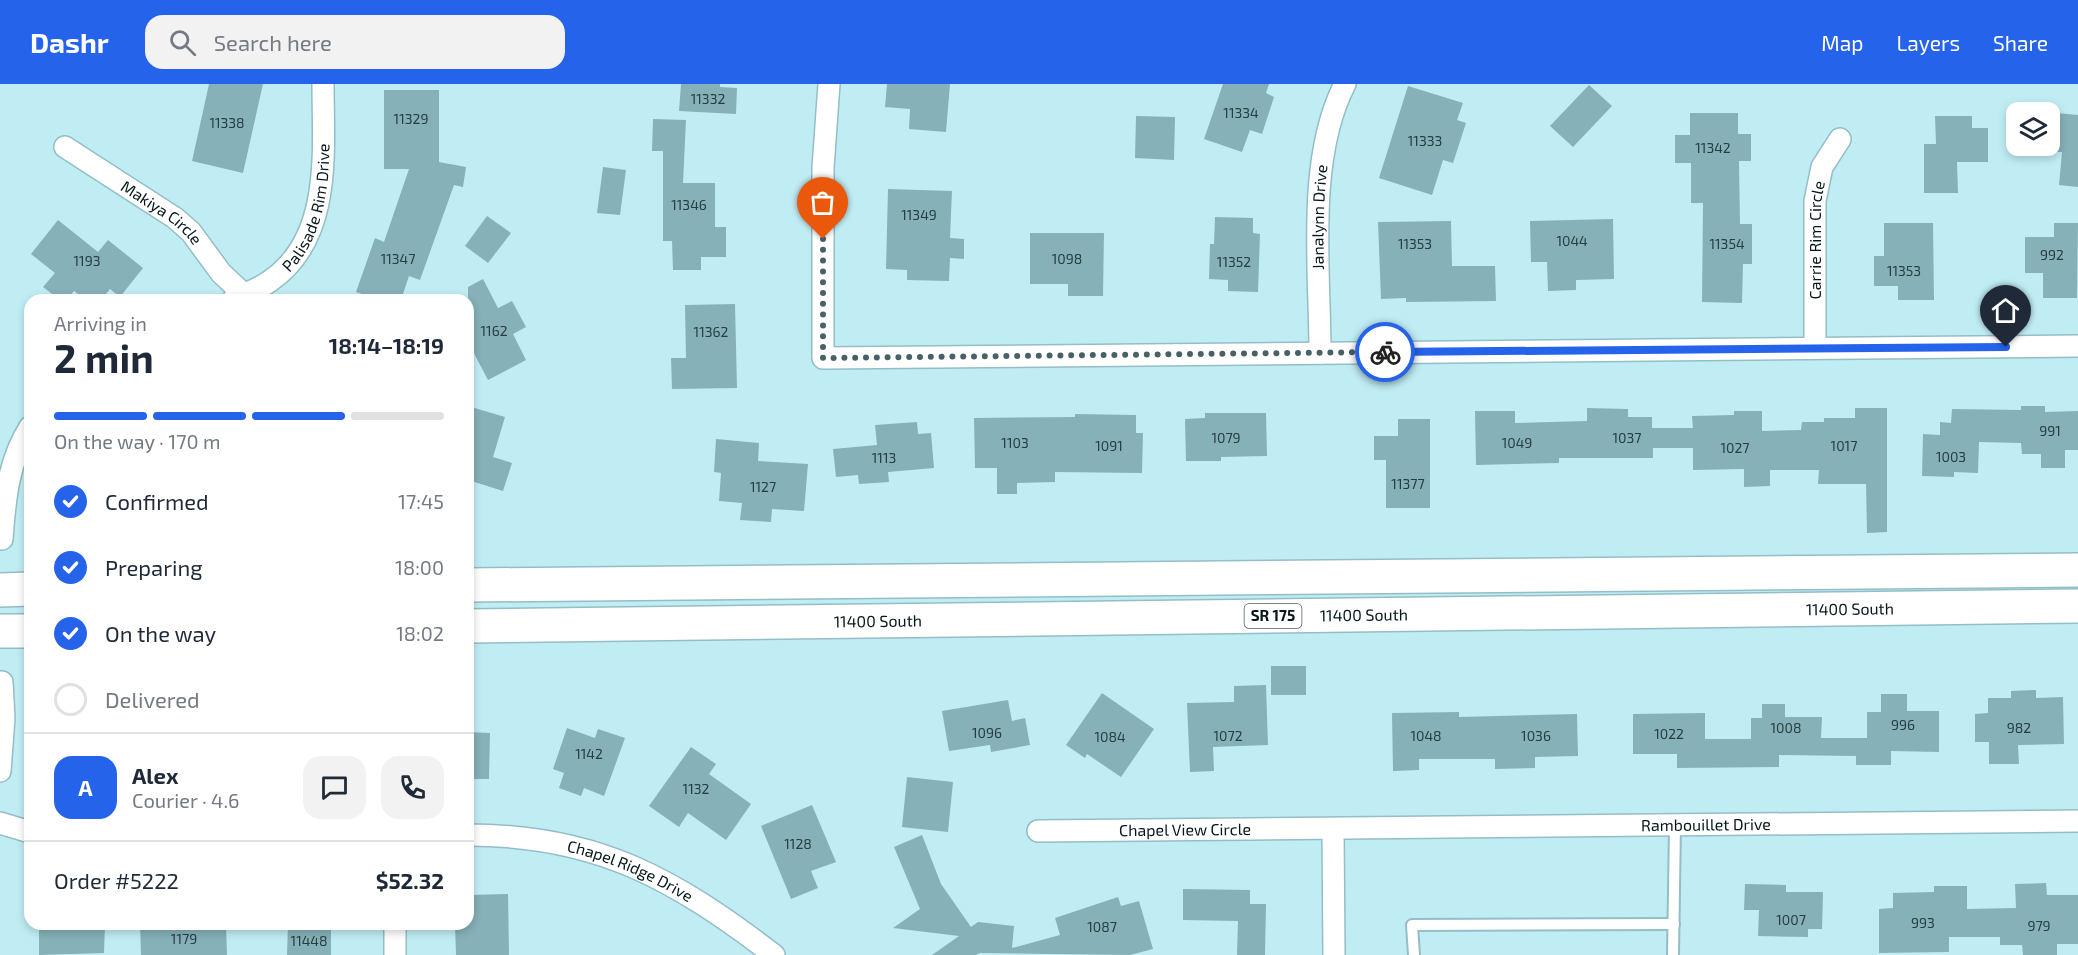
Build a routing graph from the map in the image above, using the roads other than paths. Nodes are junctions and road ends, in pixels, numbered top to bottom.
1 (323, 84) edge
2 (829, 84) edge
3 (1345, 84) edge
4 (1840, 139) dead end
5 (65, 147) dead end
6 (239, 294) edge
7 (249, 294) edge
8 (2078, 346) edge
9 (1815, 348) junction
10 (1320, 353) junction
11 (24, 438) edge
12 (2, 539) dead end
13 (2078, 570) edge
14 (474, 585) edge
15 (24, 589) edge
16 (0, 590) edge
17 (2078, 606) edge
18 (474, 626) edge
19 (0, 631) edge
20 (24, 631) edge
21 (2, 682) dead end
22 (0, 771) edge
23 (2078, 821) edge
24 (0, 823) edge
25 (1675, 825) junction
26 (1333, 829) junction
27 (24, 830) edge
28 (1038, 831) dead end
29 (474, 835) edge
30 (1674, 924) junction
31 (395, 930) edge
32 (395, 955) edge
33 (774, 955) edge
34 (1334, 955) edge
35 (1413, 955) edge
36 (1673, 955) edge

1 - 7 street, Palisade Rim Drive
2 - 10 street
3 - 10 street, Janalynn Drive
4 - 9 street, Carrie Rim Circle
5 - 6 street, Makiya Circle
8 - 9 street
9 - 10 street
11 - 12 street
13 - 14 main road
15 - 16 main road
17 - 18 main road, 11400 South / SR 175
19 - 20 main road
21 - 22 street
23 - 25 street, Rambouillet Drive
24 - 27 street
25 - 26 street, Rambouillet Drive
25 - 30 lane
26 - 28 street, Chapel View Circle
26 - 34 street
29 - 33 street, Chapel Ridge Drive
30 - 35 lane
30 - 36 lane
31 - 32 street

